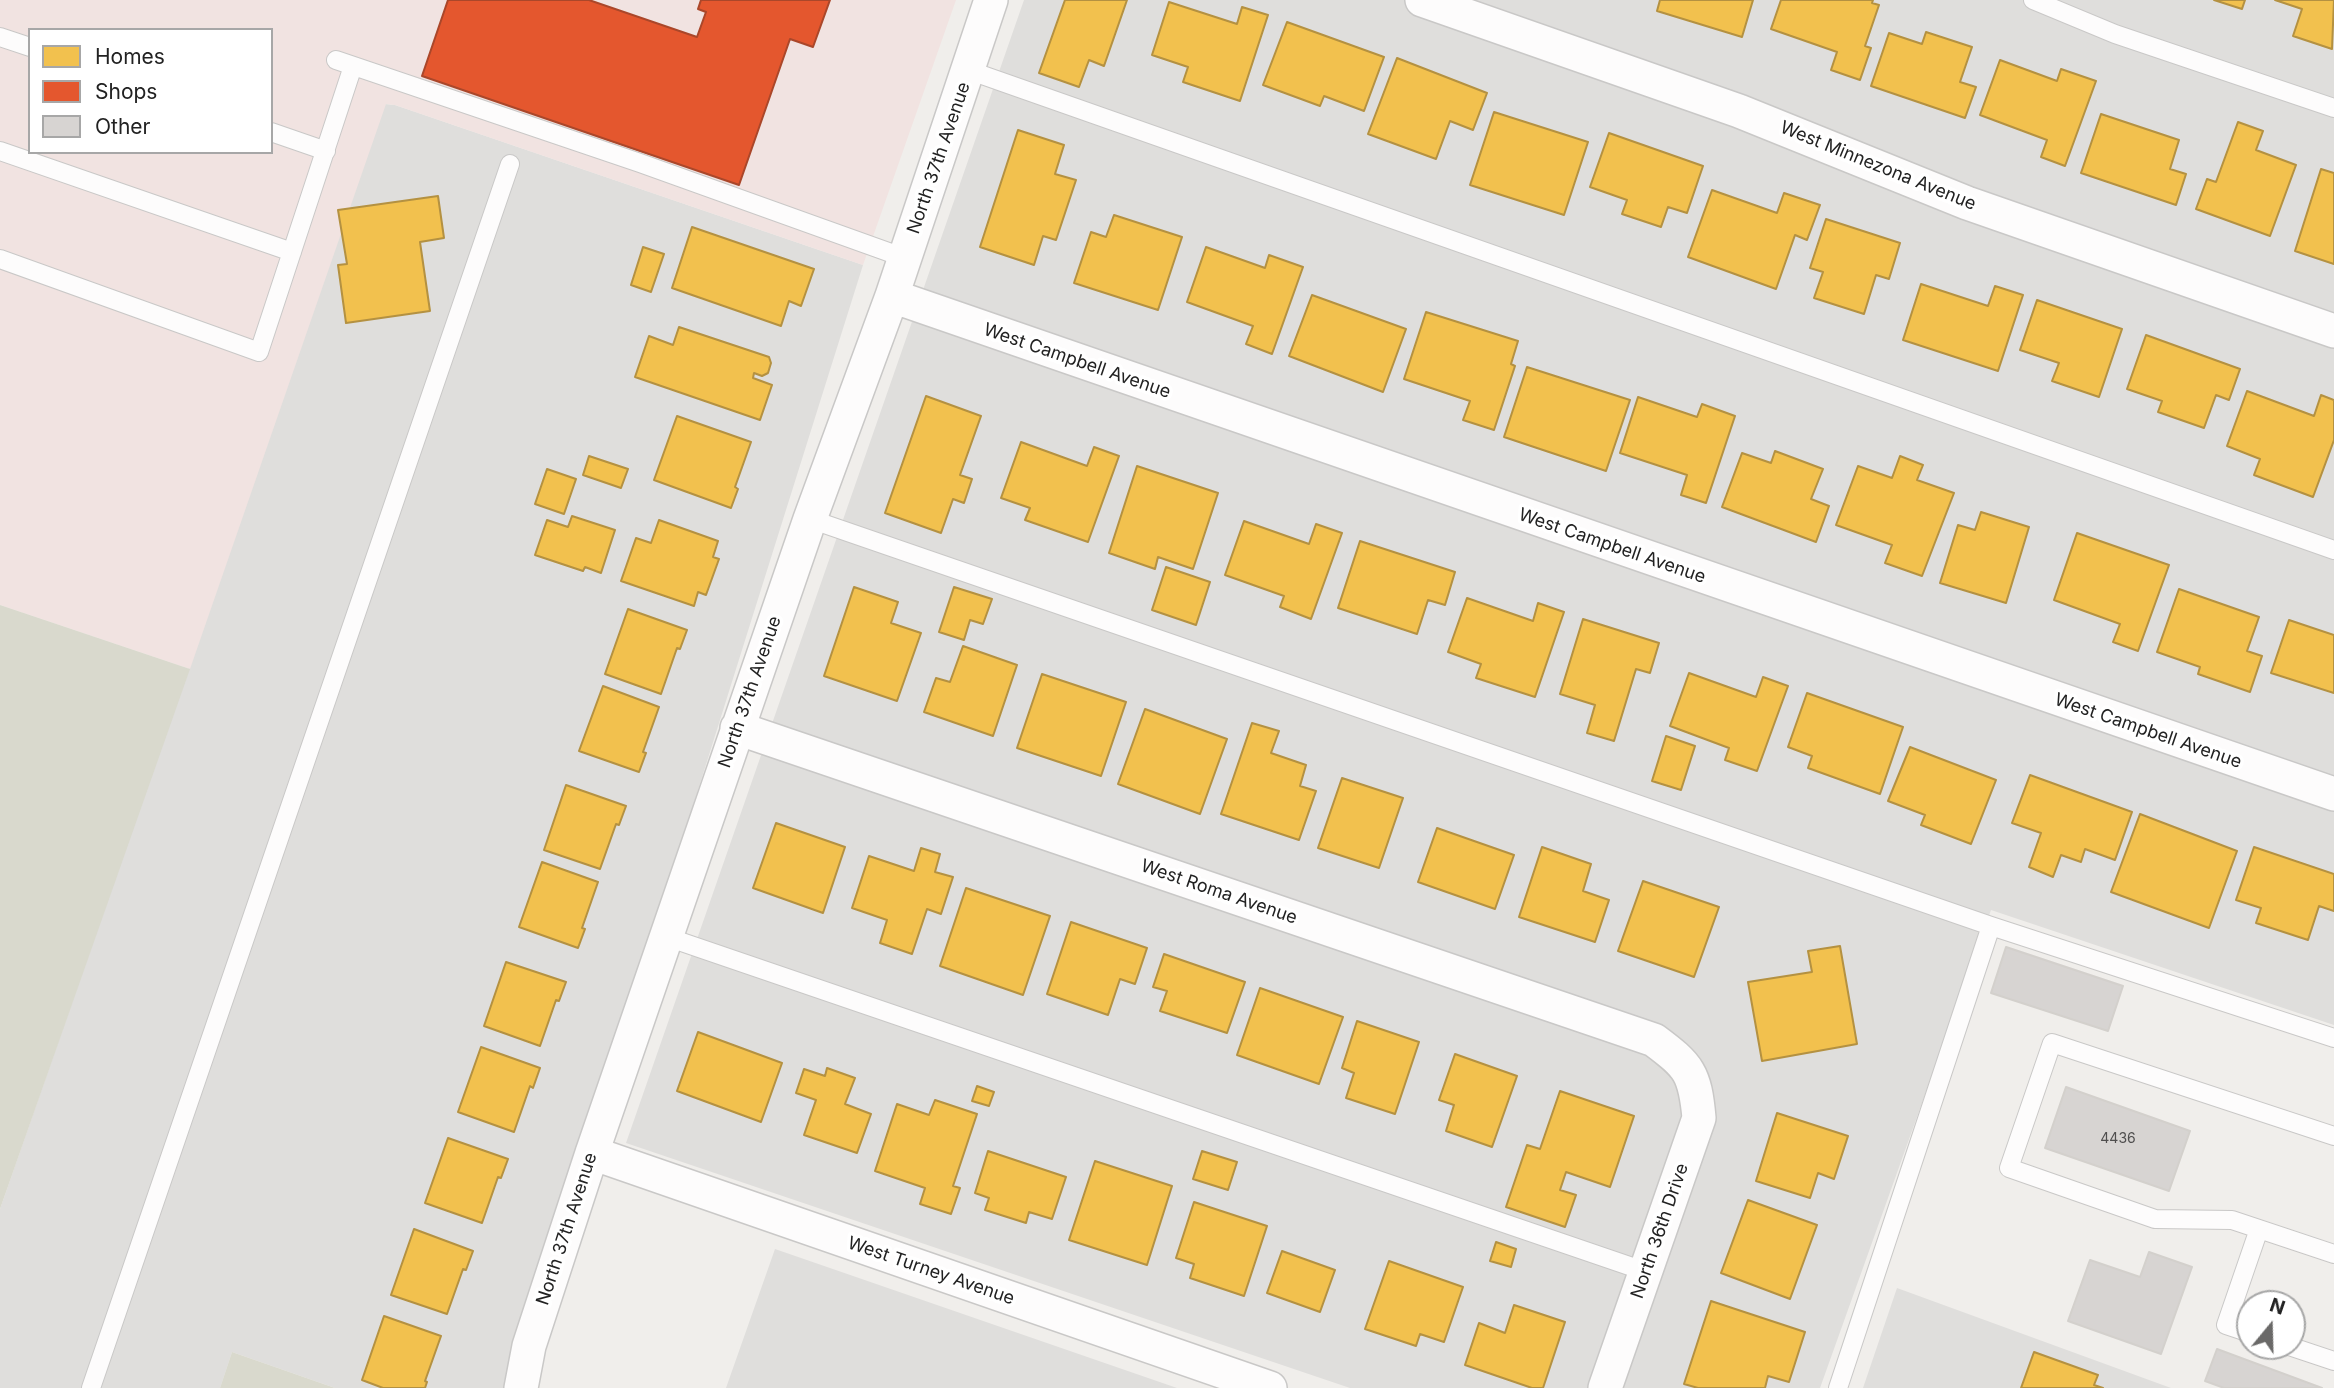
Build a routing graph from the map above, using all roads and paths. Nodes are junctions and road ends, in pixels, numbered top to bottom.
1 (991, 0) edge
2 (1422, 0) edge
3 (2033, 0) edge
4 (0, 37) edge
5 (28, 46) edge
6 (968, 70) junction
7 (2334, 108) edge
8 (273, 133) edge
9 (0, 151) edge
10 (326, 151) junction
11 (510, 164) dead end
12 (292, 252) junction
13 (905, 258) junction
14 (0, 259) edge
15 (891, 296) junction
16 (2334, 331) edge
17 (810, 519) junction
18 (2334, 550) edge
19 (737, 728) junction
20 (2334, 793) edge
21 (1991, 926) junction
22 (667, 937) junction
23 (2334, 1038) edge
24 (1690, 1072) joint
25 (2334, 1136) edge
26 (592, 1153) junction
27 (2259, 1229) junction
28 (2334, 1254) edge
29 (1647, 1272) junction
30 (2237, 1290) edge
31 (2236, 1294) edge
32 (2236, 1329) edge
33 (2306, 1352) edge
34 (2334, 1361) edge
35 (91, 1388) edge
36 (521, 1388) edge
37 (1270, 1388) edge
38 (1605, 1388) edge
39 (1838, 1388) edge

1 - 6 street, North 37th Avenue
2 - 16 street, West Minnezona Avenue
3 - 7 lane
4 - 5 lane
6 - 13 street, North 37th Avenue
6 - 18 lane
8 - 10 lane
9 - 12 lane
10 - 12 lane
10 - 13 lane
11 - 35 lane
12 - 14 lane
13 - 15 street, North 37th Avenue
15 - 17 street, North 37th Avenue
15 - 20 street, West Campbell Avenue
17 - 19 street, North 37th Avenue
17 - 21 lane
19 - 22 street, North 37th Avenue
19 - 24 street, West Roma Avenue
21 - 23 lane
21 - 39 lane
22 - 26 street, North 37th Avenue
22 - 29 lane
24 - 29 street, North 36th Drive
25 - 27 lane
26 - 36 street, North 37th Avenue
26 - 37 street, West Turney Avenue
27 - 28 lane
27 - 30 lane
29 - 38 street, North 36th Drive
31 - 32 lane
33 - 34 lane

